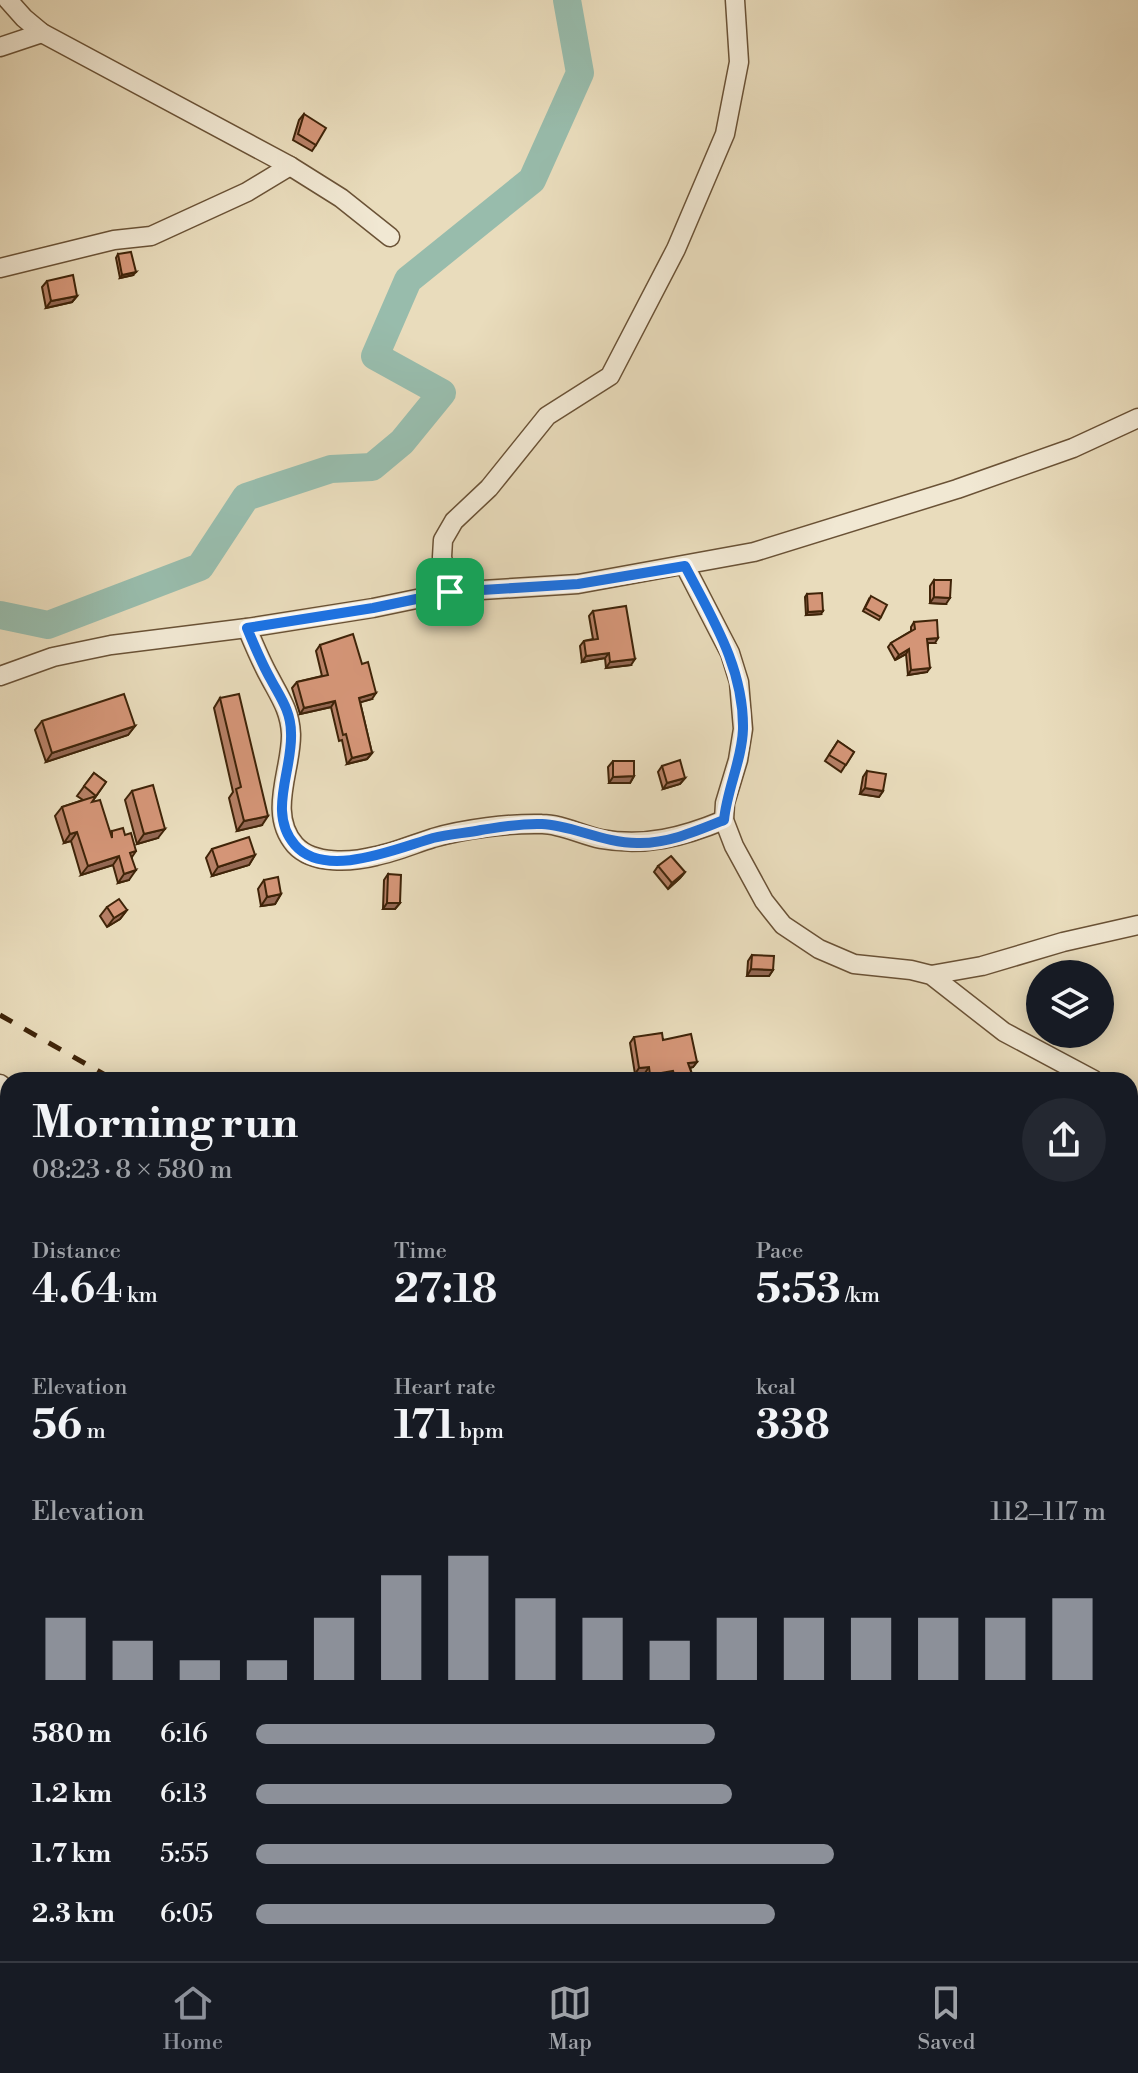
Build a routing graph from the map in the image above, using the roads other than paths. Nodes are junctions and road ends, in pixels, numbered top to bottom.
1 (8, 0) edge
2 (735, 0) edge
3 (42, 33) junction
4 (0, 47) edge
5 (290, 166) junction
6 (390, 237) dead end
7 (0, 268) edge
8 (1138, 418) edge
9 (685, 566) junction
10 (450, 592) junction
11 (247, 628) junction
12 (0, 676) edge
13 (724, 820) junction
14 (1138, 925) edge
15 (931, 975) junction
16 (1079, 1072) edge

1 - 3 street
2 - 10 street
3 - 4 street
3 - 5 street
5 - 6 street
5 - 7 street
8 - 9 street
9 - 10 street
9 - 13 street
10 - 11 street
11 - 12 street
11 - 13 street
13 - 15 street
14 - 15 street
15 - 16 street

